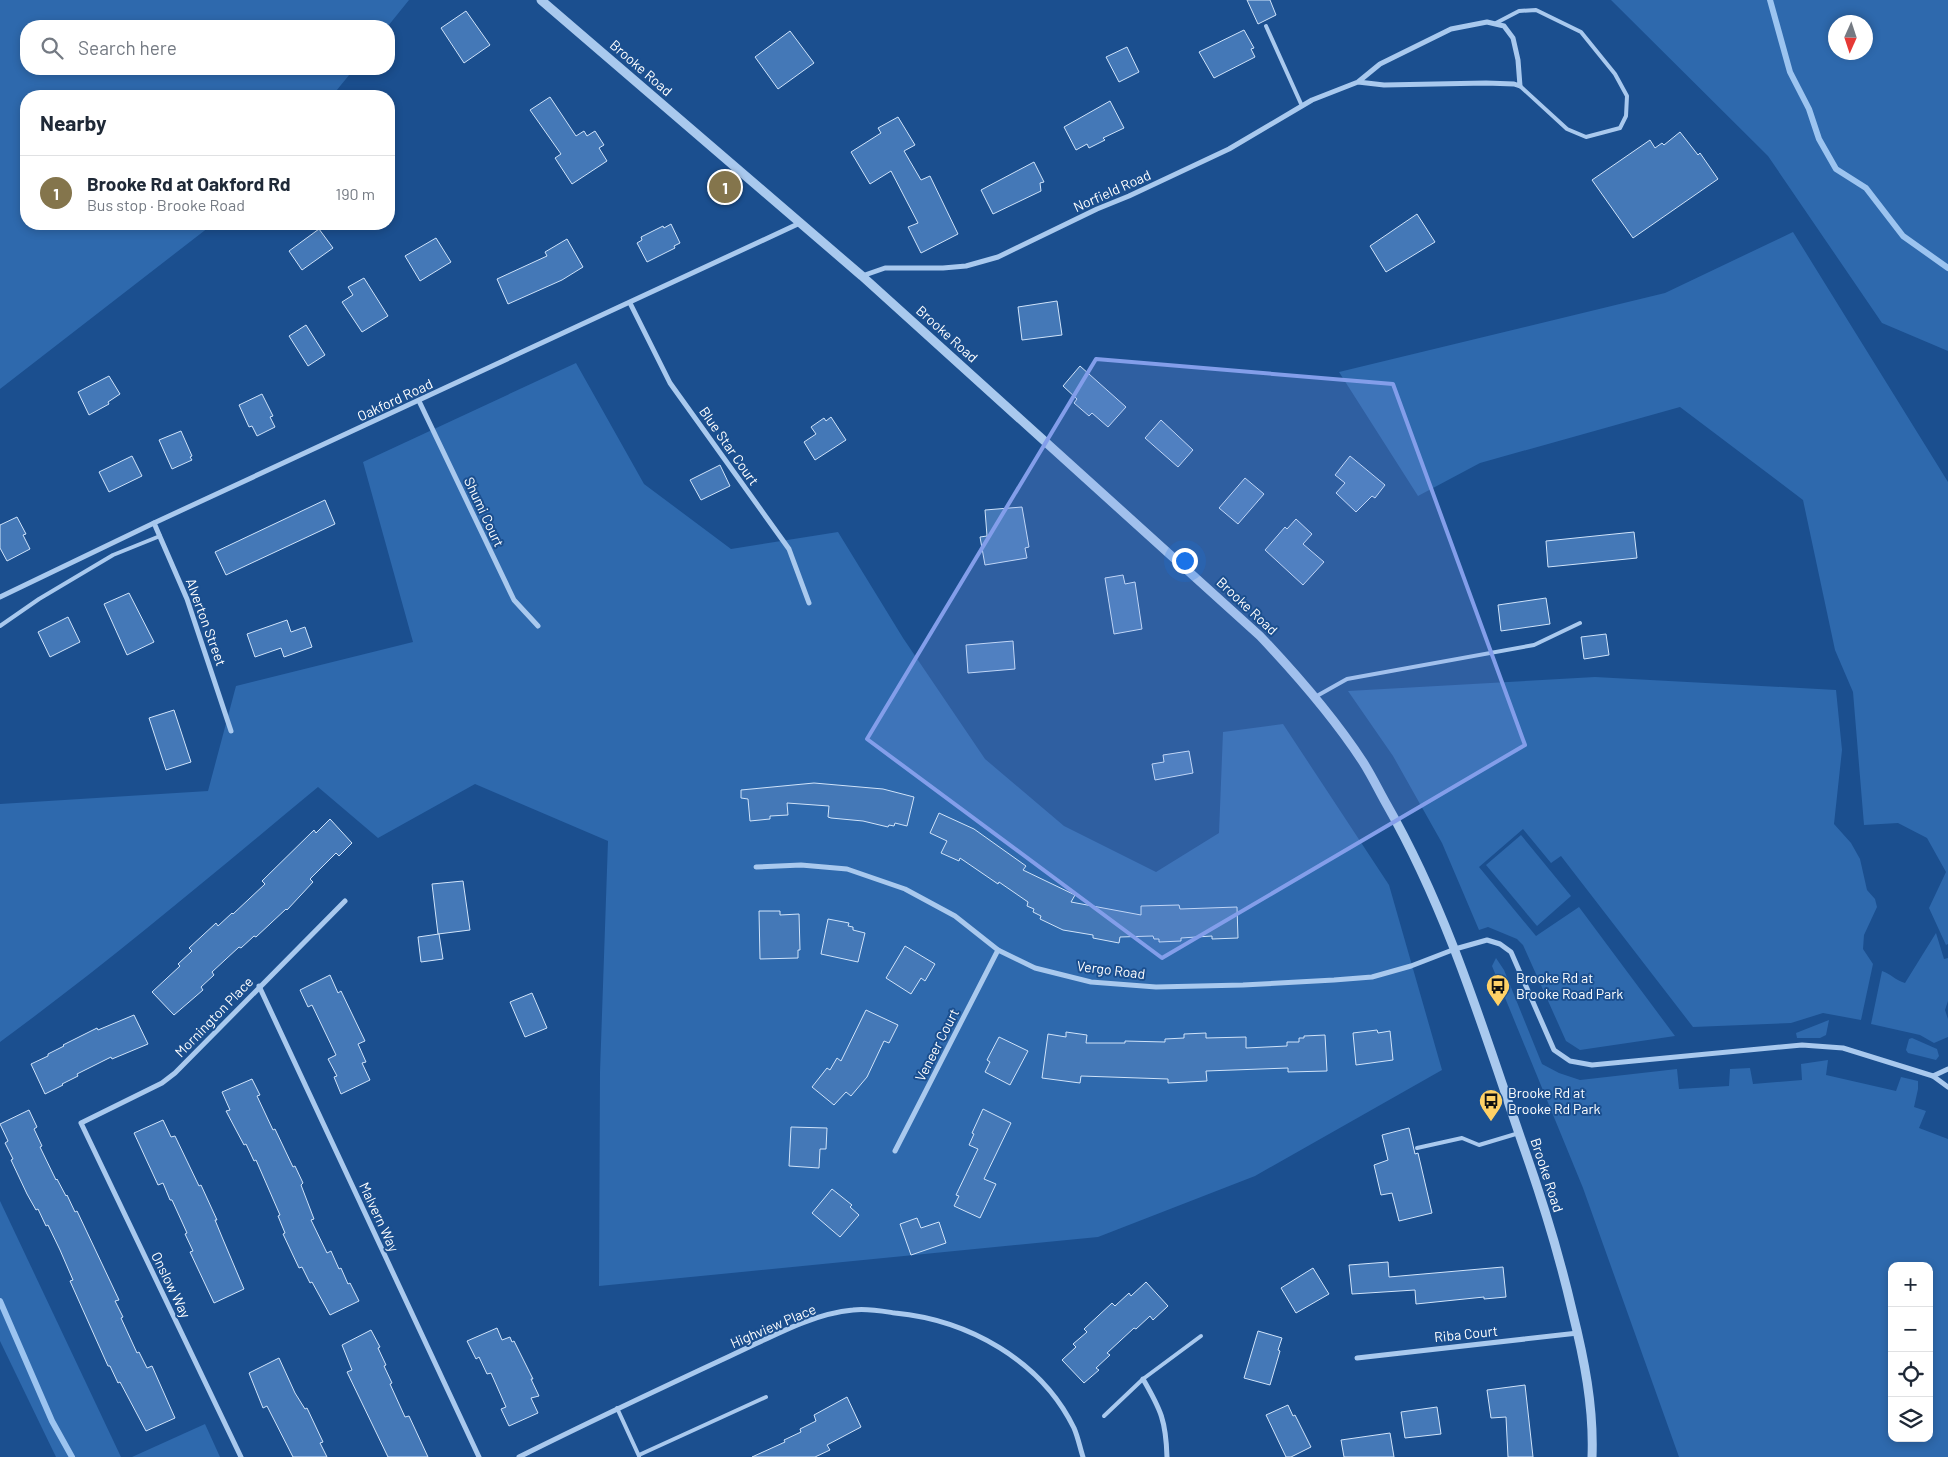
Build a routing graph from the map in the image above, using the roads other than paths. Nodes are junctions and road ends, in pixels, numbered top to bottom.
1 (541, 0) edge
2 (1496, 23) junction
3 (1266, 26) dead end
4 (1358, 82) junction
5 (1520, 86) junction
6 (1302, 106) junction
7 (800, 223) junction
8 (862, 276) junction
9 (630, 303) junction
10 (419, 401) junction
11 (154, 523) junction
12 (160, 536) junction
13 (0, 597) edge
14 (809, 603) dead end
15 (1580, 623) dead end
16 (0, 626) edge
17 (538, 626) dead end
18 (1315, 697) junction
19 (231, 731) dead end
20 (756, 867) dead end
21 (345, 901) dead end
22 (1455, 949) junction
23 (998, 950) junction
24 (259, 986) junction
25 (1948, 1069) edge
26 (1933, 1076) junction
27 (1948, 1086) edge
28 (81, 1122) joint
29 (1519, 1134) junction
30 (1417, 1148) dead end
31 (895, 1151) dead end
32 (1578, 1333) junction
33 (1201, 1336) dead end
34 (1357, 1358) dead end
35 (1143, 1379) junction
36 (766, 1396) dead end
37 (617, 1408) junction
38 (1104, 1416) dead end
39 (639, 1456) edge
40 (241, 1457) edge
41 (479, 1457) edge
42 (519, 1457) edge
43 (1084, 1457) edge
44 (1167, 1457) edge
45 (1592, 1457) edge

1 - 7 street, Brooke Road
2 - 4 street, Norfield Road
2 - 5 street
2 - 5 lane
3 - 6 lane
4 - 5 street, Norfield Road
4 - 6 street, Norfield Road
6 - 8 street, Norfield Road
7 - 8 street, Brooke Road
7 - 9 street, Oakford Road
8 - 18 street, Brooke Road
9 - 10 street, Oakford Road
9 - 14 street, Blue Star Court
10 - 11 street, Oakford Road
10 - 17 street, Shumi Court
11 - 12 street, Alverton Street
11 - 13 street, Oakford Road
12 - 16 lane
12 - 19 street, Alverton Street
15 - 18 lane
18 - 22 street, Brooke Road
20 - 23 street, Vergo Road
21 - 24 street, Mornington Place
22 - 23 street, Vergo Road
22 - 26 street, Vergo Road
22 - 29 street, Brooke Road
23 - 31 street, Veneer Court
24 - 28 street, Mornington Place
24 - 41 street, Malvern Way
25 - 26 street
26 - 27 street, Vergo Road
28 - 40 street, Onslow Way
29 - 30 lane
29 - 32 street, Brooke Road
32 - 34 street, Riba Court
32 - 45 street, Brooke Road
33 - 35 lane
35 - 38 lane
35 - 44 street
36 - 39 lane
37 - 39 lane
37 - 42 street, Highview Place
37 - 43 street, Highview Place

